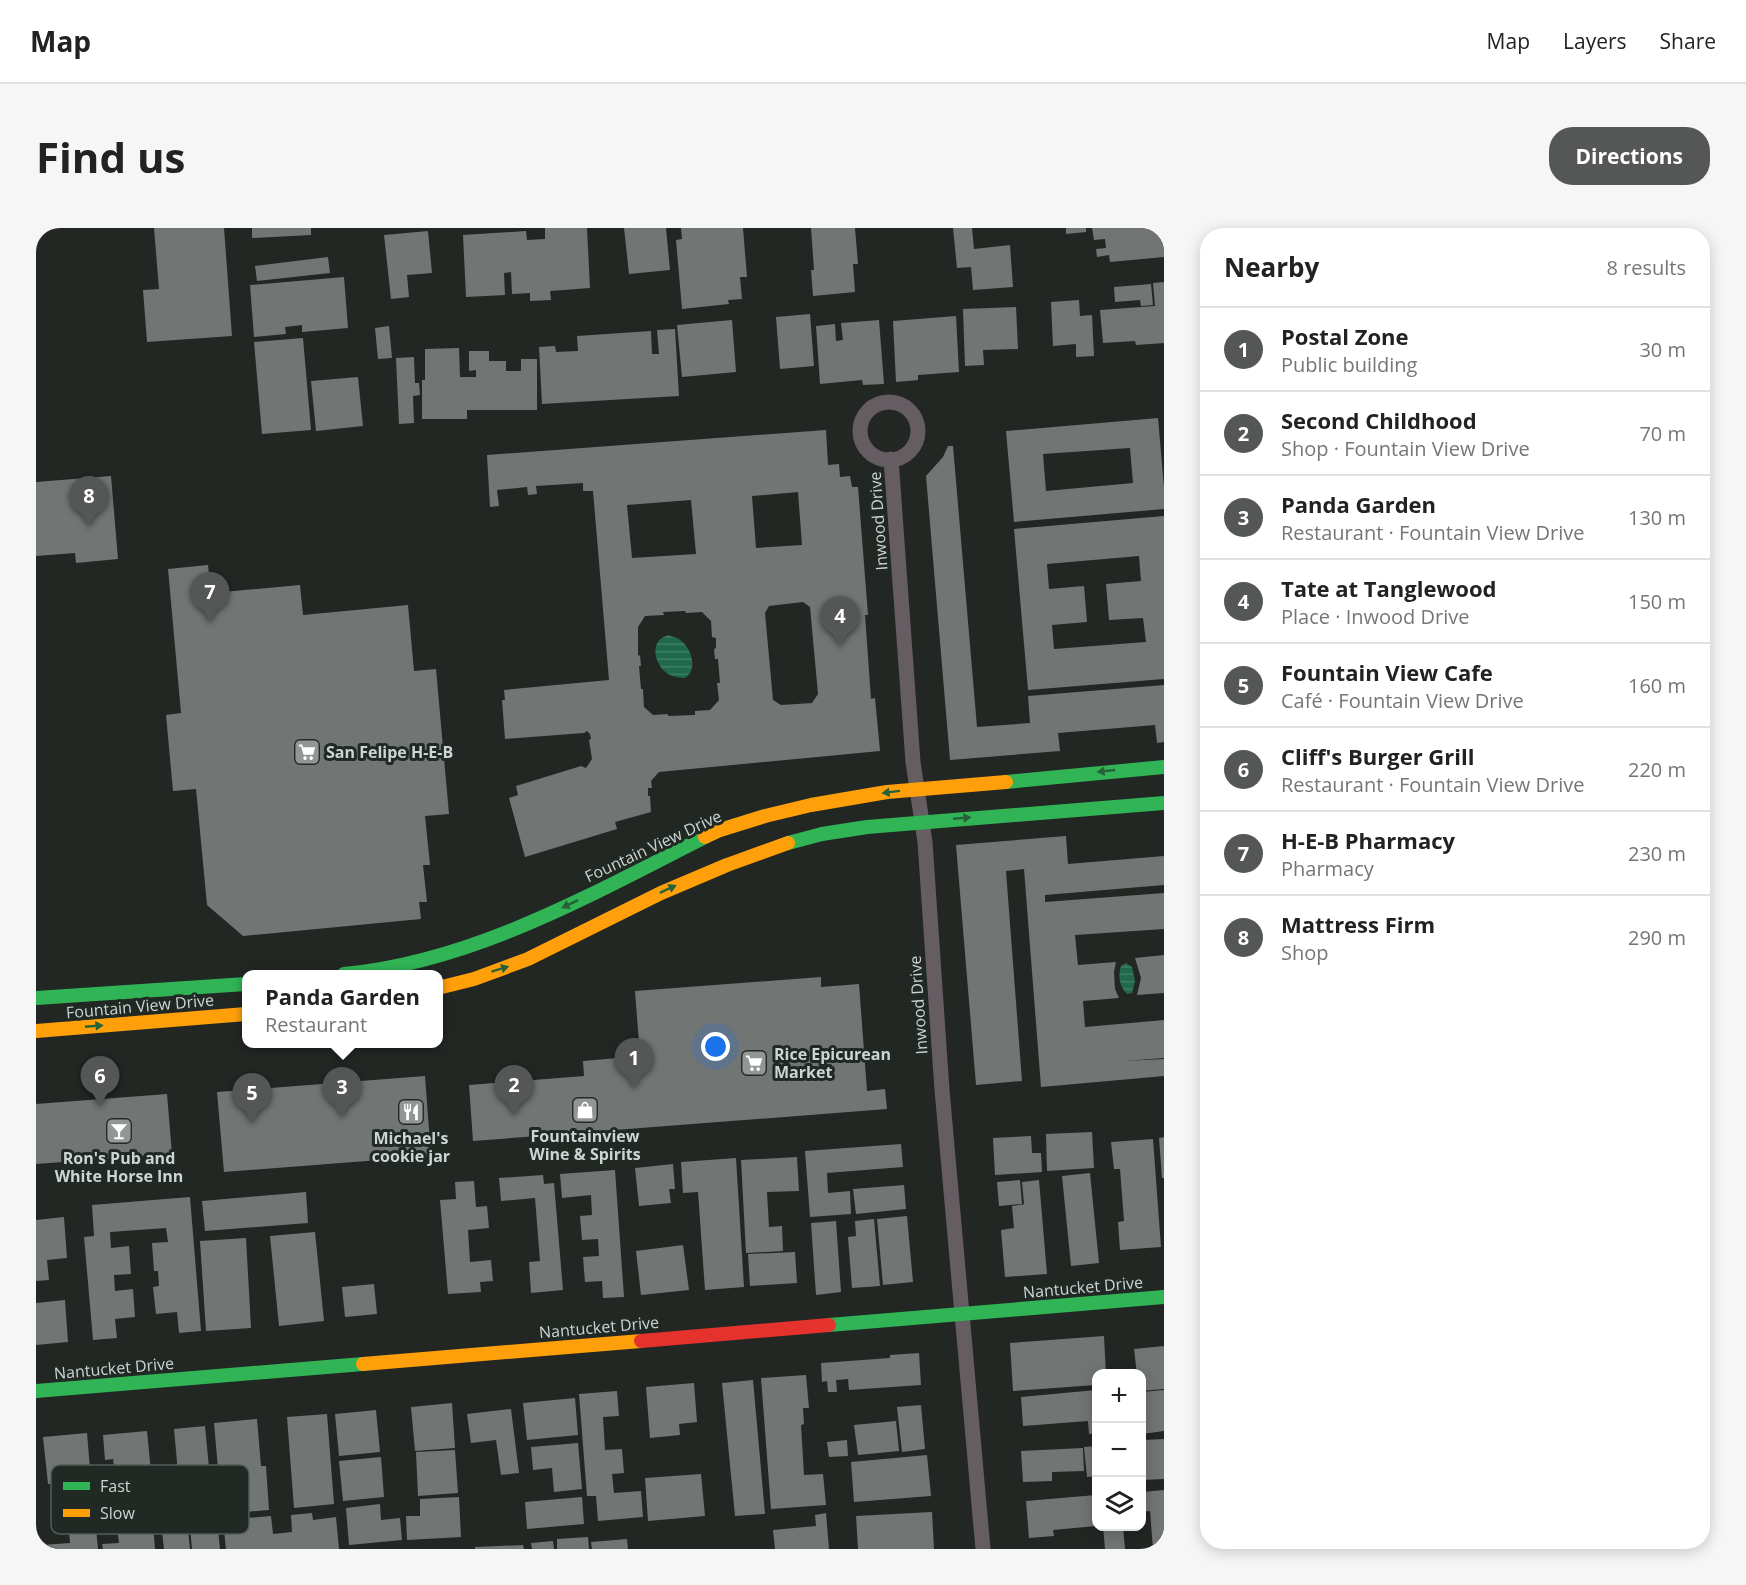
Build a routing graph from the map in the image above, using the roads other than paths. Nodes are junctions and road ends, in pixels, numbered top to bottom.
1 (891, 459) dead end
2 (1164, 767) edge
3 (919, 789) junction
4 (1164, 803) edge
5 (922, 822) junction
6 (601, 888) junction
7 (615, 914) junction
8 (376, 970) edge
9 (430, 970) edge
10 (443, 972) edge
11 (443, 974) edge
12 (242, 984) edge
13 (36, 998) edge
14 (242, 1014) edge
15 (36, 1031) edge
16 (1164, 1297) edge
17 (963, 1313) junction
18 (36, 1391) edge
19 (983, 1549) edge

1 - 3 street, Inwood Drive
2 -> 3 main road, Fountain View Drive
3 - 5 street, Inwood Drive
3 -> 6 main road, Fountain View Drive
5 -> 4 main road, Fountain View Drive
7 -> 5 main road, Fountain View Drive
5 - 17 street, Inwood Drive
6 - 7 main road
6 -> 10 main road, Fountain View Drive
11 -> 7 main road, Fountain View Drive
8 - 9 main road, Fountain View Drive
12 - 13 main road, Fountain View Drive
15 -> 14 main road, Fountain View Drive
16 - 17 main road, Nantucket Drive
17 - 18 main road, Nantucket Drive
17 - 19 street, Inwood Drive

